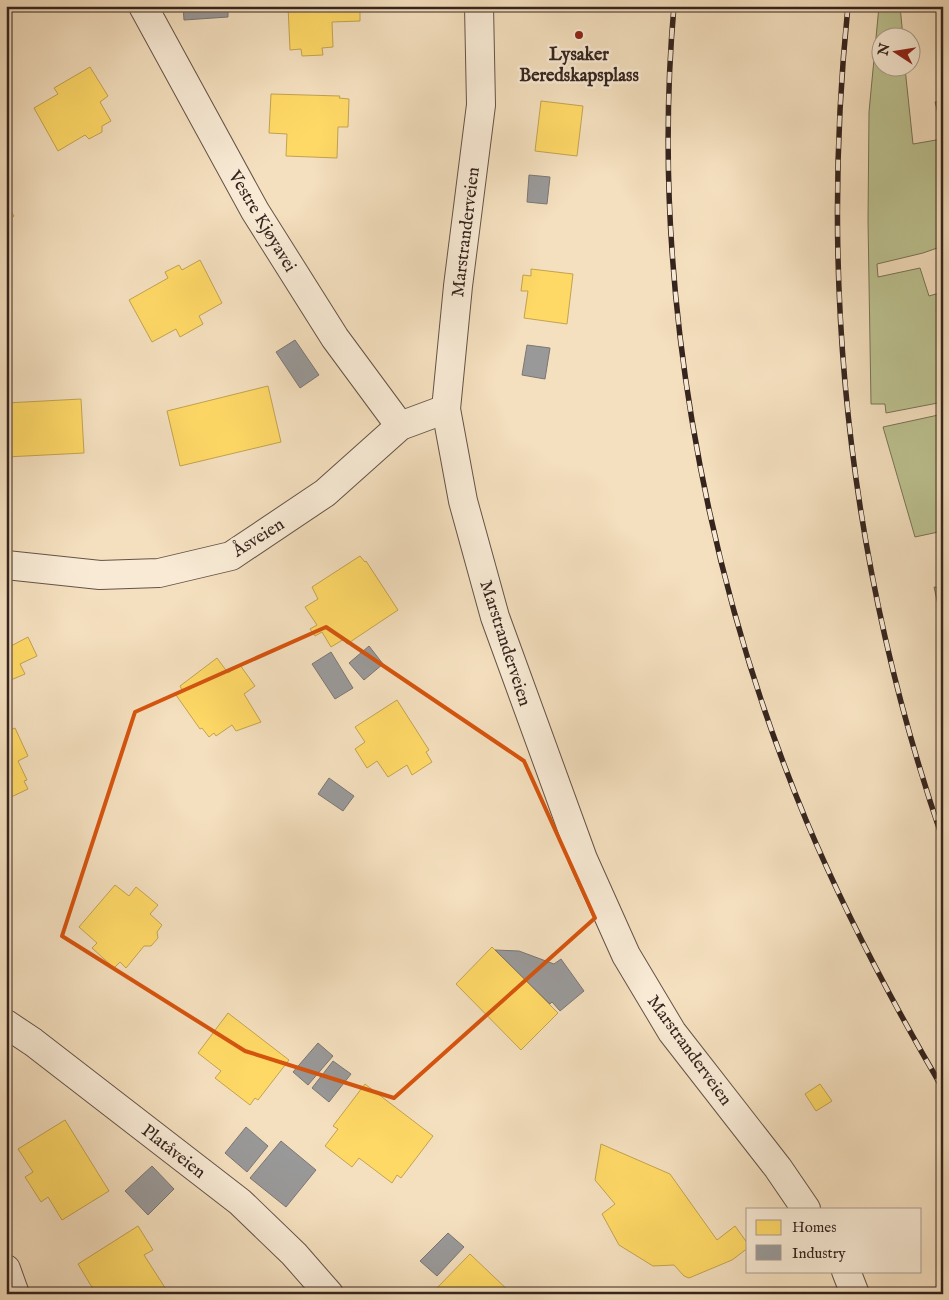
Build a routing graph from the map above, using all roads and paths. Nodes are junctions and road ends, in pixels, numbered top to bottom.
1 (143, 6) edge
2 (479, 6) edge
3 (446, 409) junction
4 (400, 426) junction
5 (6, 565) edge
6 (6, 1024) edge
7 (805, 1208) edge
8 (6, 1269) edge
9 (846, 1272) edge
10 (15, 1294) edge
11 (329, 1294) edge
12 (855, 1294) edge

1 - 4 street, Vestre Kjøyavei
2 - 3 street, Marstranderveien
3 - 4 street, Åsveien
3 - 7 street, Marstranderveien
4 - 5 street, Åsveien
6 - 11 street, Platåveien
8 - 10 street
9 - 12 street

